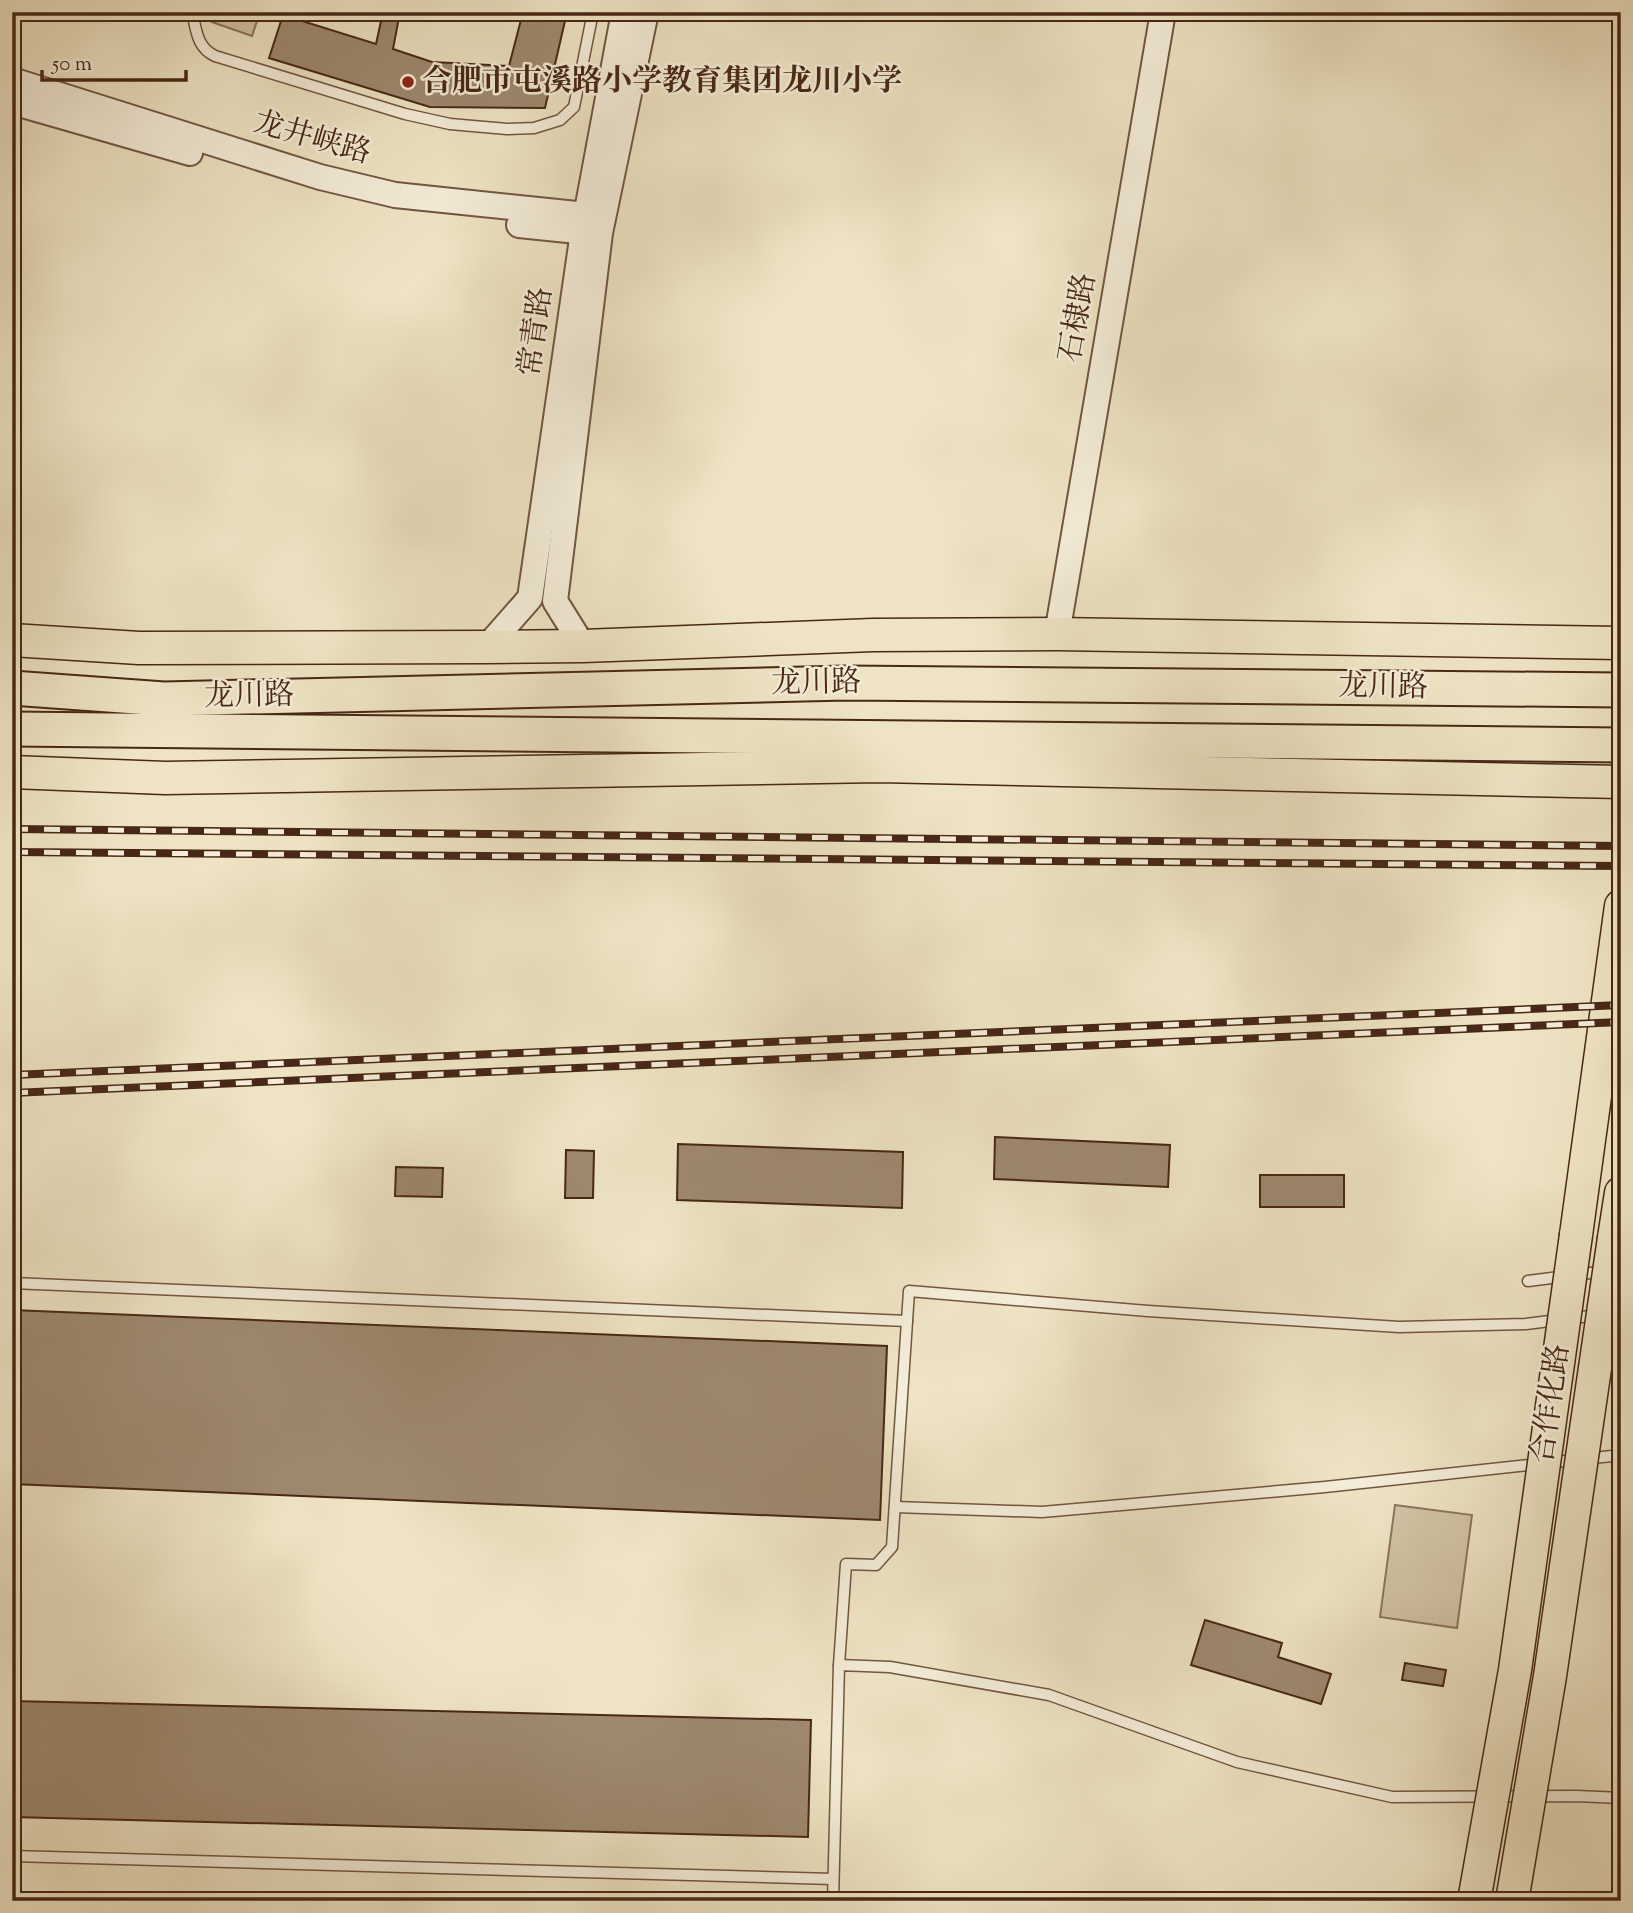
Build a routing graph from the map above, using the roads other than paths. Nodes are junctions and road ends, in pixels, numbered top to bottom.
1 (593, 12) edge
2 (624, 12) edge
3 (646, 12) edge
4 (1146, 12) edge
5 (1163, 12) edge
6 (194, 21) dead end
7 (12, 80) edge
8 (12, 102) edge
9 (593, 223) junction
10 (1052, 635) junction
11 (12, 640) edge
12 (1621, 643) edge
13 (583, 646) junction
14 (487, 647) junction
15 (12, 688) edge
16 (1621, 690) edge
17 (12, 729) edge
18 (1621, 745) edge
19 (12, 772) edge
20 (1621, 782) edge
21 (1621, 906) edge
22 (1621, 1193) edge
23 (1621, 1269) edge
24 (1528, 1281) dead end
25 (12, 1283) edge
26 (1621, 1312) edge
27 (907, 1321) junction
28 (1621, 1455) edge
29 (895, 1507) junction
30 (839, 1665) junction
31 (1621, 1798) edge
32 (12, 1856) edge
33 (833, 1879) junction
34 (833, 1901) edge
35 (1474, 1901) edge
36 (1512, 1901) edge

1 - 6 lane
2 - 9 street, 常青路
3 - 9 street, 常青路
4 - 10 street, 石棣路
5 - 10 street, 石棣路
7 - 9 street, 龙井峡路
8 - 9 street, 龙井峡路
9 - 13 street, 常青路
9 - 14 street, 常青路
10 - 12 main road, 龙川路
10 - 13 main road, 龙川路
11 - 14 main road, 龙川路
13 - 14 main road, 龙川路
15 - 16 highway, 龙川路
17 - 18 highway, 龙川路
19 - 20 main road
21 - 35 main road, 合作化路, bridge
22 - 36 main road, 合作化路, bridge
23 - 24 lane
25 - 27 lane
26 - 27 lane
27 - 29 lane
28 - 29 lane
29 - 30 lane
30 - 31 lane
30 - 33 lane
32 - 33 lane
33 - 34 lane

